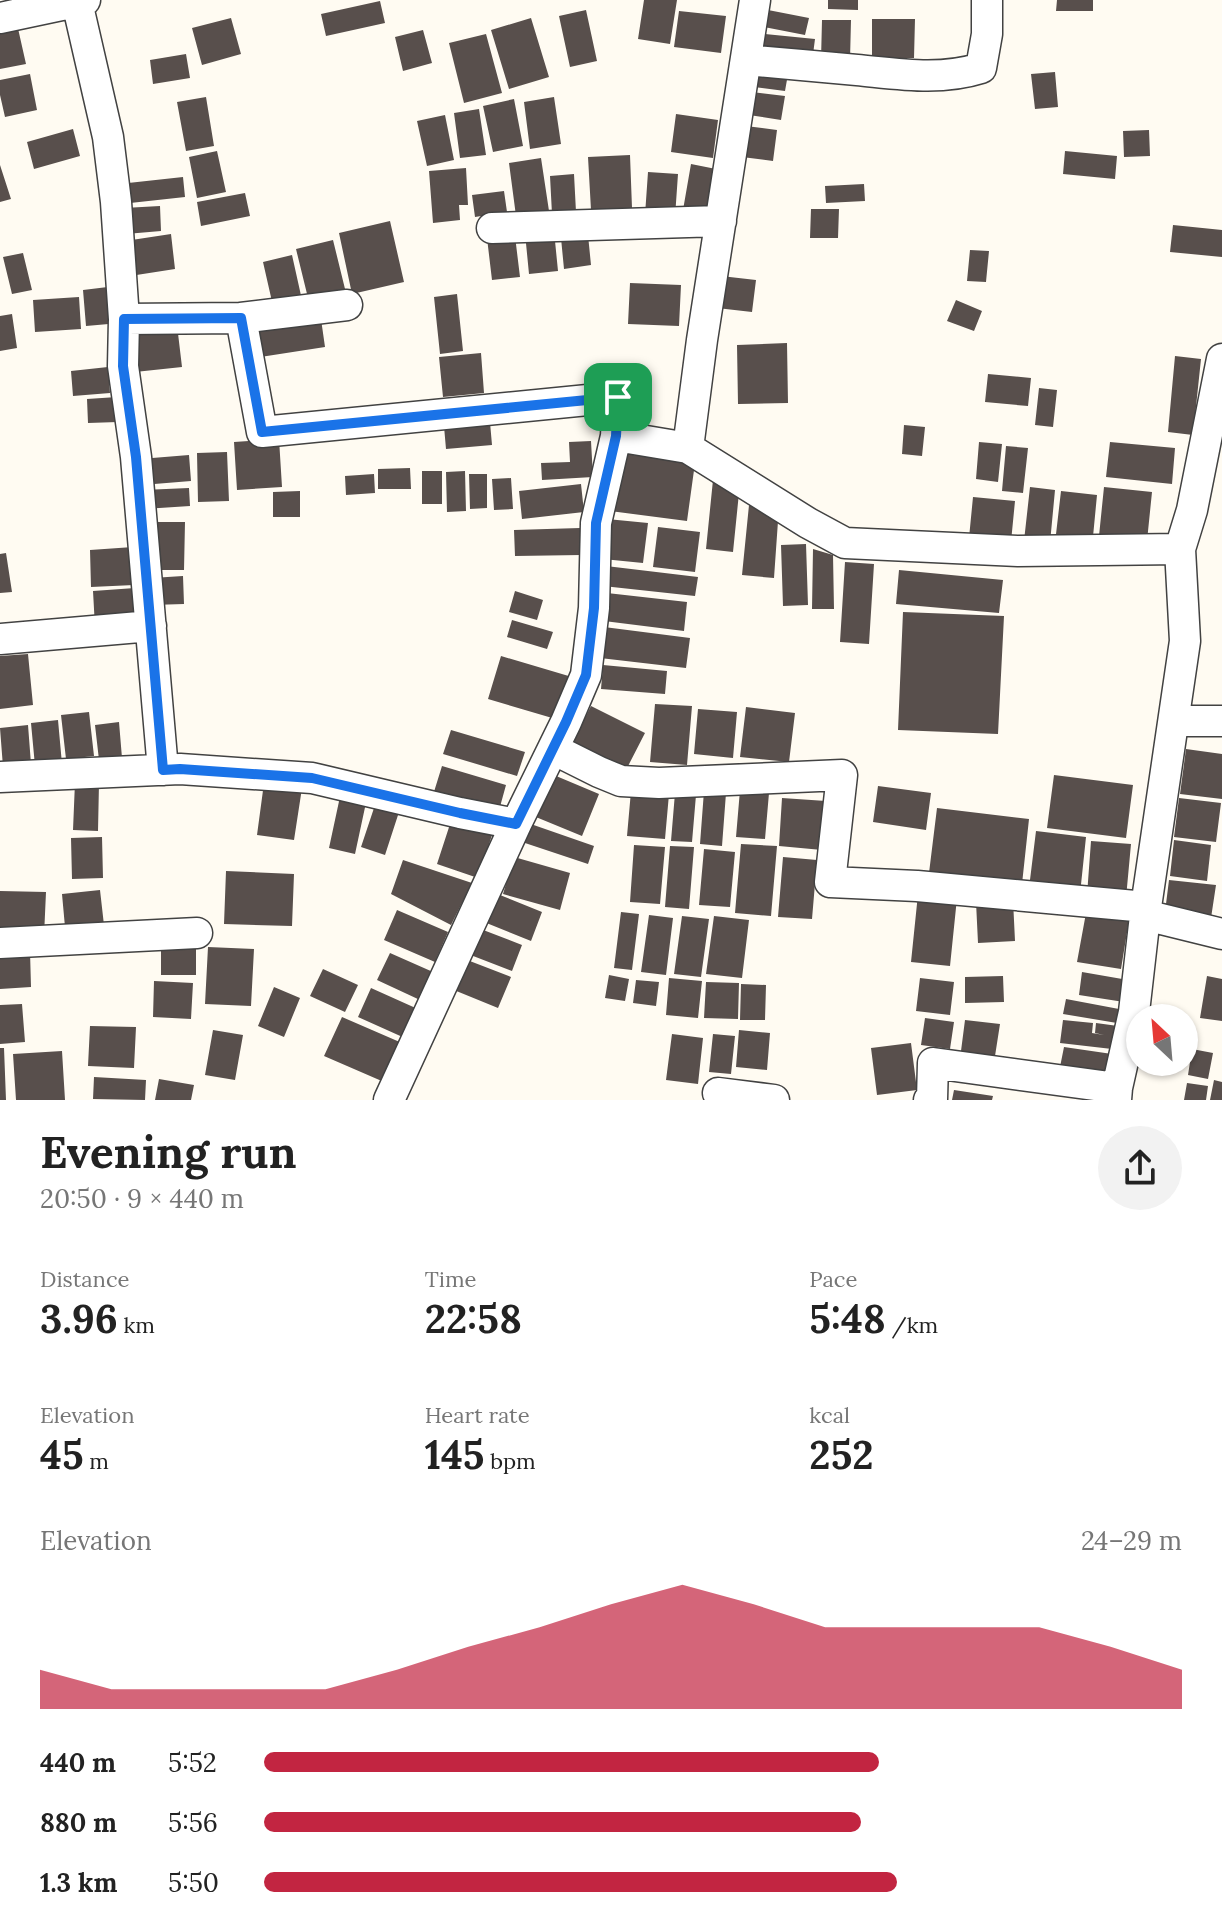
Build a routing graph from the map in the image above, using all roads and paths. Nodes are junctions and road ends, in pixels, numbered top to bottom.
1 (755, 0) edge
2 (987, 0) edge
3 (81, 1) edge
4 (40, 5) edge
5 (0, 18) edge
6 (746, 60) junction
7 (721, 221) junction
8 (492, 228) dead end
9 (347, 305) dead end
10 (241, 318) junction
11 (124, 319) junction
12 (1222, 359) edge
13 (616, 436) junction
14 (688, 448) junction
15 (1212, 463) edge
16 (1180, 549) junction
17 (151, 626) junction
18 (0, 639) edge
19 (1174, 721) junction
20 (1222, 721) edge
21 (553, 749) junction
22 (163, 770) junction
23 (0, 777) edge
24 (516, 824) junction
25 (1145, 911) junction
26 (197, 933) dead end
27 (1222, 934) edge
28 (0, 943) edge
29 (718, 1093) dead end
30 (1117, 1094) edge
31 (389, 1100) edge
32 (774, 1100) edge
33 (929, 1100) edge

1 - 6 street
2 - 6 street
3 - 4 street
3 - 11 street
4 - 5 street
6 - 7 street
7 - 8 street
7 - 14 street
9 - 10 street
10 - 11 street
10 - 13 street
11 - 17 street
12 - 15 street
13 - 14 street
13 - 21 street
14 - 16 street
15 - 16 street
16 - 19 street
17 - 18 street
17 - 22 street
19 - 20 street
19 - 25 street
21 - 24 street
21 - 25 street
22 - 23 street
22 - 24 street
24 - 31 street
25 - 27 street
25 - 30 street
26 - 28 street
29 - 32 street
30 - 33 street

